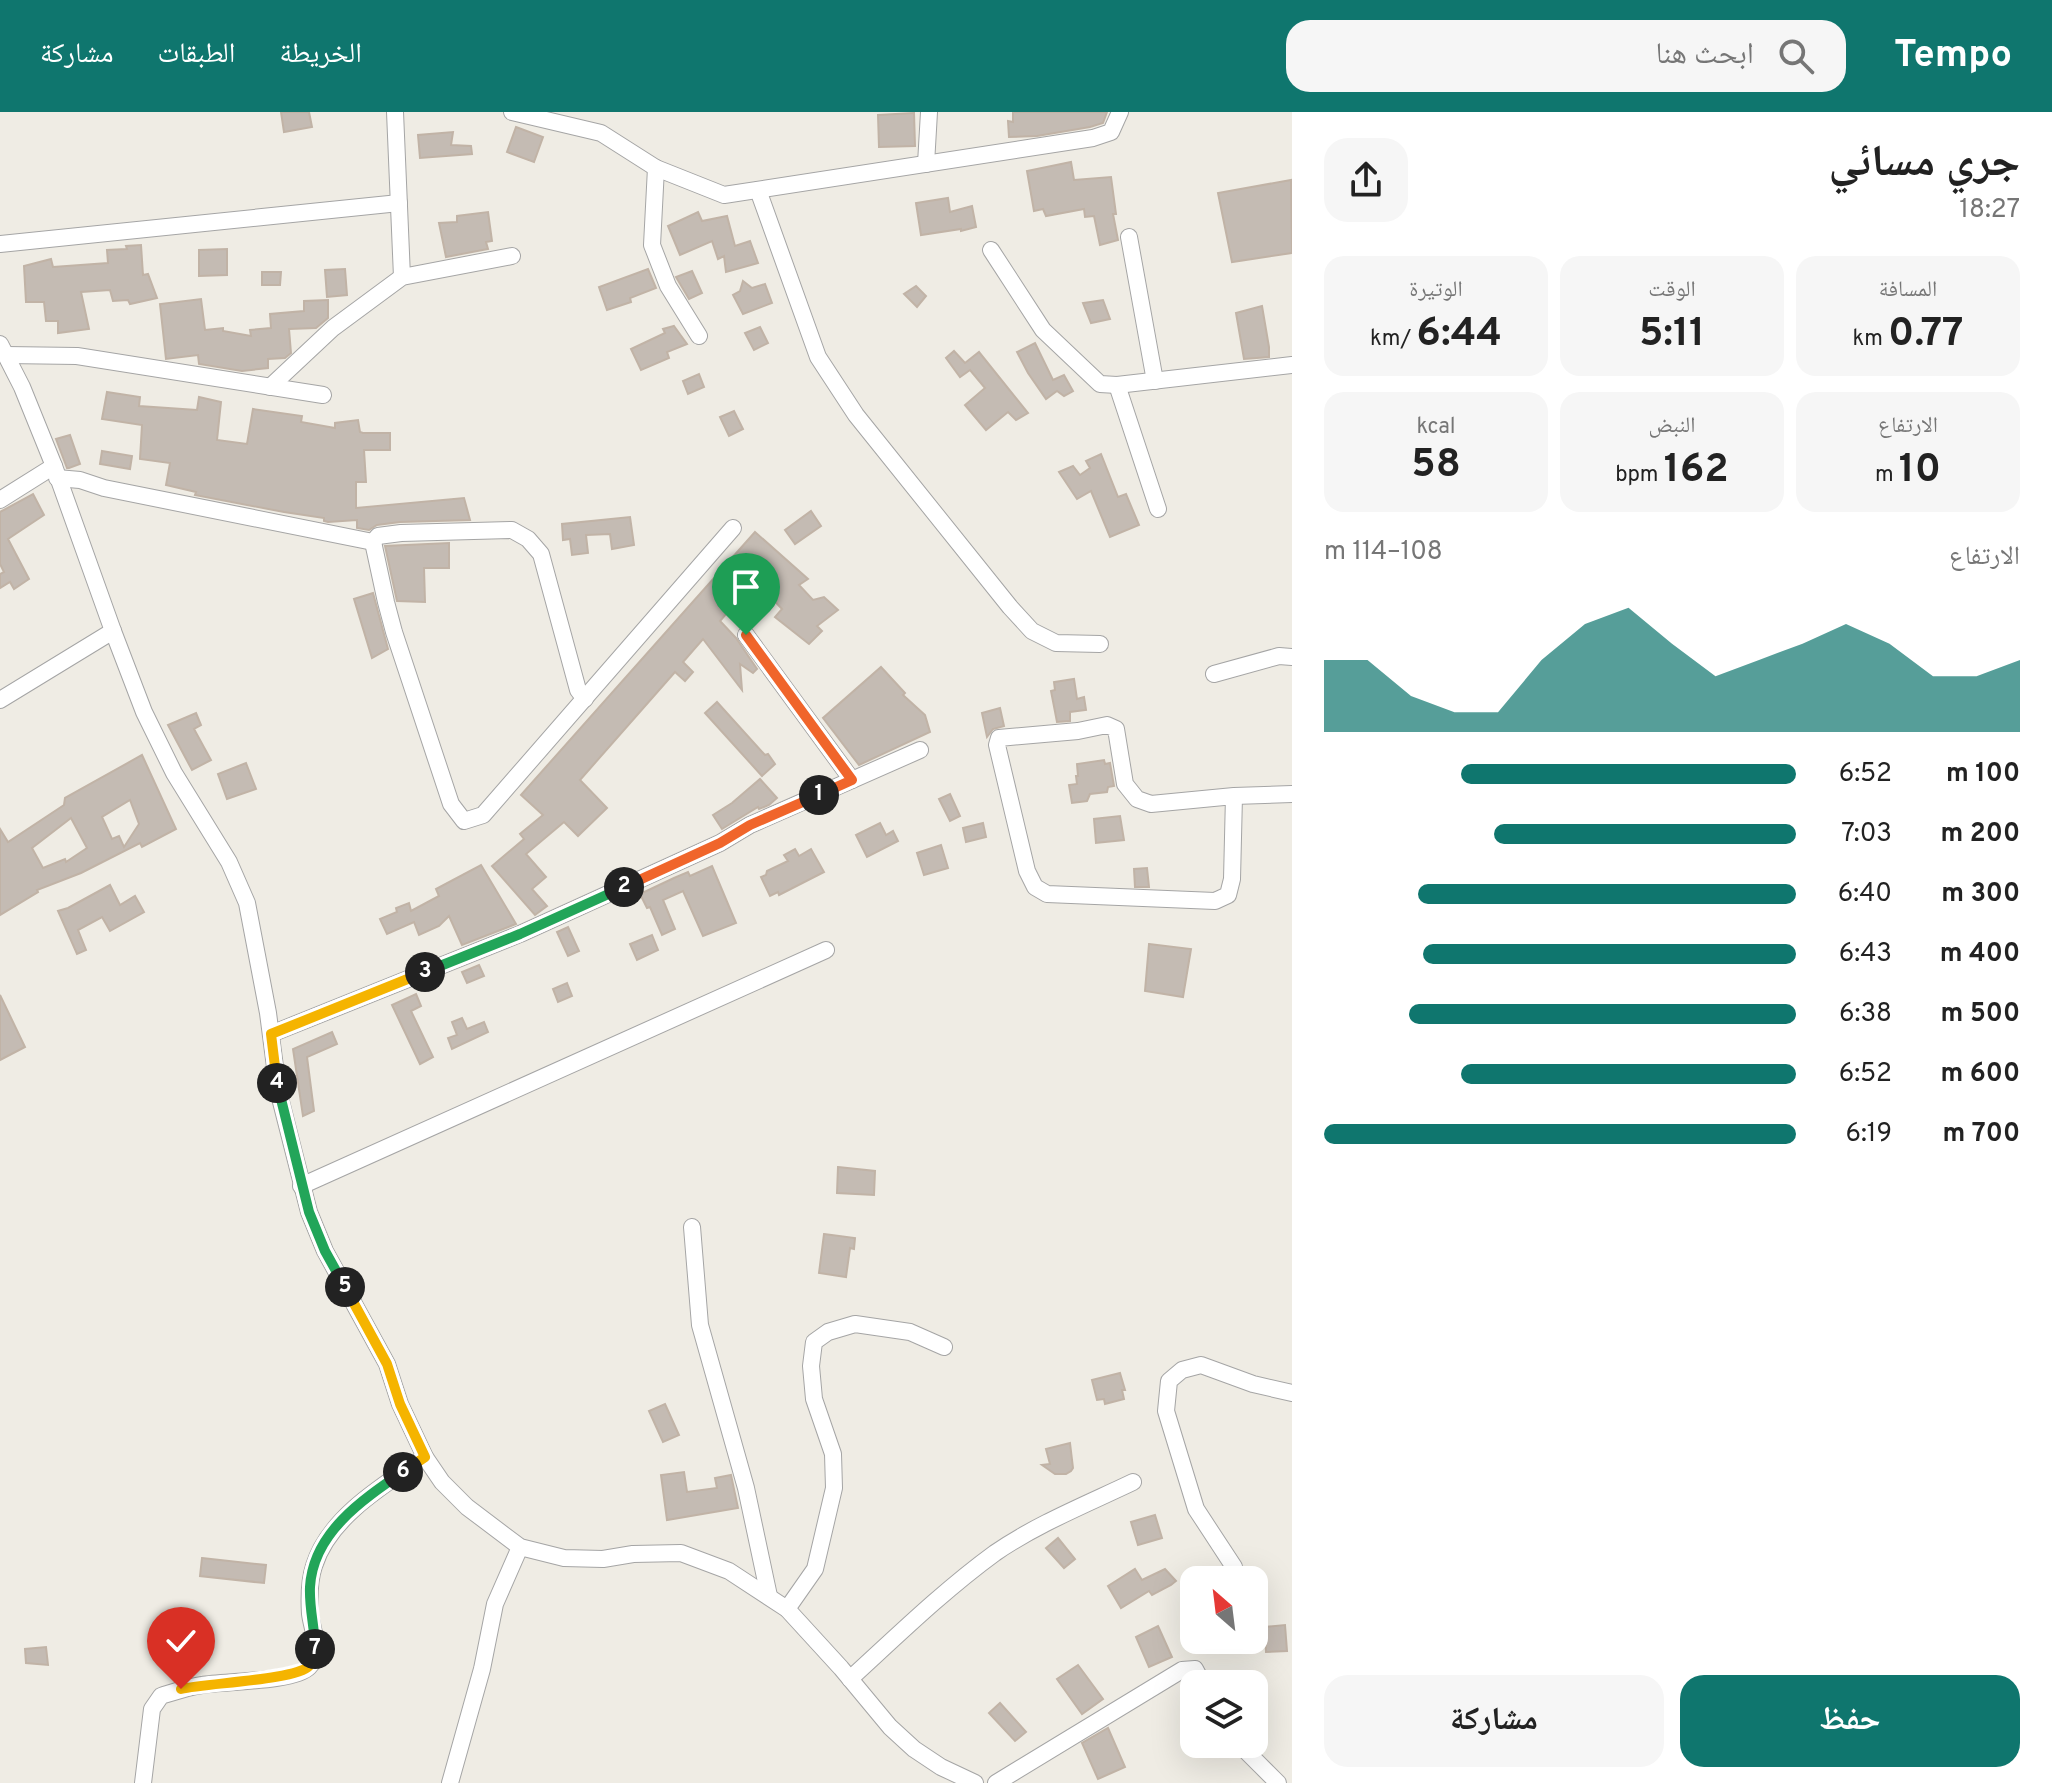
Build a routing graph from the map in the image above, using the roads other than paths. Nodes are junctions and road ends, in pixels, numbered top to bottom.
1 (395, 112) edge
2 (512, 112) edge
3 (929, 112) edge
4 (1120, 112) edge
5 (926, 164) junction
6 (656, 168) junction
7 (758, 190) junction
8 (399, 203) junction
9 (1129, 237) dead end
10 (0, 244) edge
11 (991, 250) dead end
12 (512, 256) dead end
13 (402, 277) junction
14 (699, 336) dead end
15 (3, 350) edge
16 (1292, 365) edge
17 (1155, 381) junction
18 (1117, 385) junction
19 (270, 387) junction
20 (323, 395) dead end
21 (56, 472) junction
22 (0, 500) edge
23 (1158, 509) dead end
24 (733, 528) dead end
25 (373, 542) junction
26 (113, 631) junction
27 (746, 635) dead end
28 (1100, 644) dead end
29 (1292, 657) edge
30 (1214, 674) dead end
31 (585, 699) junction
32 (0, 700) edge
33 (920, 750) dead end
34 (852, 780) junction
35 (1292, 794) edge
36 (1234, 796) junction
37 (826, 950) dead end
38 (271, 1034) junction
39 (301, 1186) junction
40 (692, 1227) dead end
41 (944, 1347) dead end
42 (1292, 1393) edge
43 (425, 1457) junction
44 (1133, 1482) dead end
45 (520, 1547) junction
46 (1233, 1566) edge
47 (769, 1596) junction
48 (787, 1609) junction
49 (1180, 1671) edge
50 (850, 1679) junction
51 (1253, 1758) edge
52 (143, 1783) edge
53 (450, 1783) edge
54 (975, 1783) edge
55 (996, 1783) edge
56 (1278, 1783) edge

1 - 8 street
2 - 6 street
3 - 5 street
4 - 5 street
5 - 7 street
6 - 7 street
6 - 14 street
7 - 28 street
8 - 10 street
8 - 13 street
9 - 17 street
11 - 18 street
12 - 13 street
13 - 19 street
15 - 19 street
15 - 21 street
16 - 17 street
17 - 18 street
18 - 23 street
19 - 20 street
21 - 22 street
21 - 25 street
21 - 26 street
24 - 31 street
25 - 31 street
25 - 31 street
26 - 32 street
26 - 38 street
27 - 34 street
29 - 30 street
33 - 34 street
34 - 38 street
35 - 36 street
36 - 36 street
37 - 39 street
38 - 39 street
39 - 43 street
40 - 47 street
41 - 48 street
42 - 46 street
43 - 45 street
43 - 52 street
44 - 50 street
45 - 47 street
45 - 53 street
47 - 48 street
48 - 50 street
49 - 55 street
50 - 54 street
51 - 56 street

